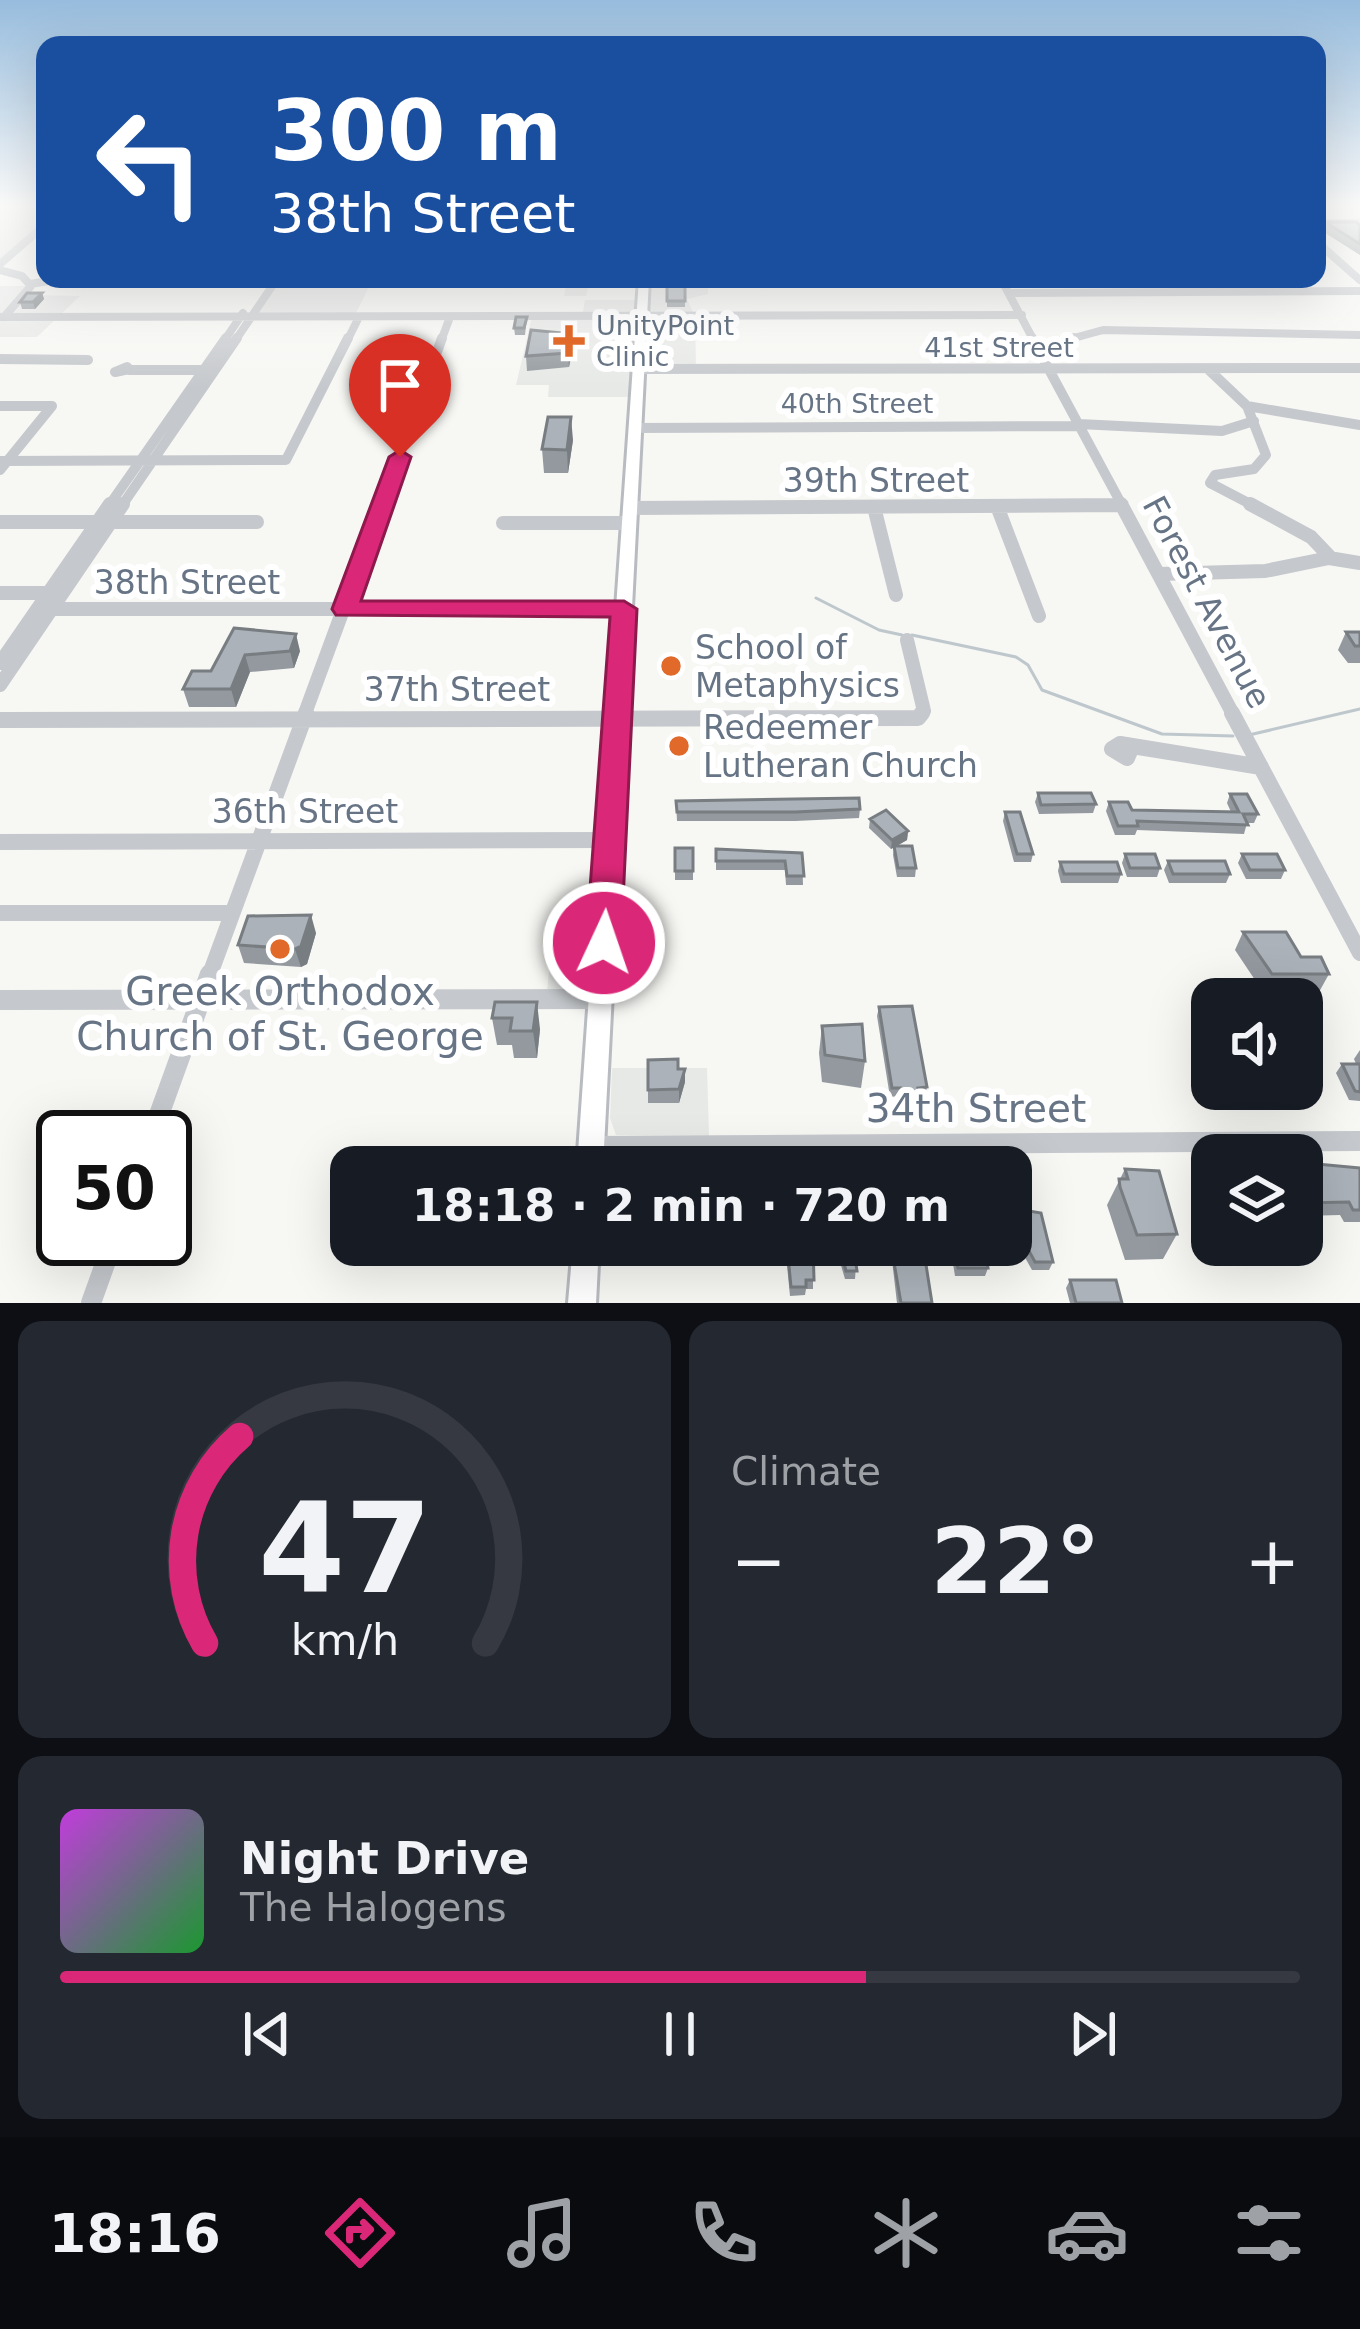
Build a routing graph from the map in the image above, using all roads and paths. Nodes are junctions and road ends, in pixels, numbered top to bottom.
1 (0, 267) edge
2 (36, 283) edge
3 (30, 284) junction
4 (261, 288) edge
5 (269, 288) edge
6 (643, 288) edge
7 (1006, 288) edge
8 (1360, 291) edge
9 (1009, 293) junction
10 (1022, 315) junction
11 (245, 317) junction
12 (359, 317) junction
13 (451, 317) junction
14 (641, 317) junction
15 (1, 318) edge
16 (1360, 335) edge
17 (1039, 347) junction
18 (0, 359) edge
19 (88, 360) dead end
20 (1049, 368) junction
21 (1204, 368) junction
22 (1360, 368) edge
23 (129, 370) dead end
24 (209, 370) junction
25 (638, 370) junction
26 (0, 406) edge
27 (1247, 406) junction
28 (1254, 422) junction
29 (1080, 425) junction
30 (1360, 425) edge
31 (634, 428) junction
32 (147, 461) junction
33 (3, 464) edge
34 (997, 506) junction
35 (1122, 506) junction
36 (874, 507) junction
37 (629, 516) junction
38 (0, 522) edge
39 (105, 522) junction
40 (257, 522) dead end
41 (502, 523) dead end
42 (1331, 558) junction
43 (1360, 563) edge
44 (1159, 574) junction
45 (0, 593) edge
46 (56, 593) junction
47 (896, 596) dead end
48 (45, 609) junction
49 (345, 609) junction
50 (624, 609) junction
51 (1039, 616) dead end
52 (0, 633) edge
53 (22, 633) junction
54 (907, 640) dead end
55 (1, 676) edge
56 (304, 719) junction
57 (617, 719) junction
58 (0, 720) edge
59 (1131, 748) dead end
60 (1258, 761) junction
61 (610, 840) junction
62 (0, 842) edge
63 (259, 842) junction
64 (0, 913) edge
65 (232, 913) junction
66 (1360, 953) edge
67 (600, 999) junction
68 (0, 1000) edge
69 (200, 1000) junction
70 (161, 1110) edge
71 (1360, 1141) edge
72 (592, 1146) edge
73 (1032, 1148) edge
74 (104, 1266) edge
75 (585, 1266) edge
76 (91, 1303) edge
77 (582, 1303) edge

1 - 3 street
2 - 3 street
3 - 15 street
4 - 11 street
5 - 11 street
6 - 14 main road
7 - 9 street, Forest Avenue
8 - 9 street
9 - 10 street, Forest Avenue
10 - 14 street
10 - 17 street, Forest Avenue
11 - 12 street
11 - 15 street
11 - 24 street
12 - 13 street
12 - 32 street
13 - 14 street
13 - 49 street
14 - 25 main road
16 - 17 street
17 - 20 street, Forest Avenue
18 - 19 street
20 - 21 street, 41st Street
20 - 25 street, 41st Street
20 - 29 street, Forest Avenue
21 - 22 street, 41st Street
21 - 27 street
23 - 24 street
24 - 32 street
25 - 31 main road
26 - 33 street
27 - 28 street
27 - 30 street
28 - 29 street, 40th Street
28 - 42 street
29 - 31 street, 40th Street
29 - 35 street, Forest Avenue
31 - 37 main road
32 - 33 street
32 - 39 street
34 - 35 street, 39th Street
34 - 36 street, 39th Street
34 - 51 street
35 - 44 street, Forest Avenue
36 - 37 street, 39th Street
36 - 47 street
37 - 41 street, 39th Street
37 - 50 main road
38 - 39 street
39 - 40 street
39 - 46 street
42 - 43 street
42 - 44 street
44 - 60 street, Forest Avenue
45 - 46 street, 38th Street
46 - 48 street
48 - 49 street, 38th Street
48 - 53 street
48 - 55 street
49 - 50 street, 38th Street
49 - 56 street
50 - 57 main road
52 - 53 street
53 - 55 street
54 - 57 street, 37th Street
56 - 57 street, 37th Street
56 - 58 street, 37th Street
56 - 63 street
57 - 61 main road
59 - 60 street
60 - 66 street, Forest Avenue
61 - 63 street, 36th Street
61 - 67 main road
62 - 63 street, 36th Street
63 - 65 street
64 - 65 street
65 - 69 street
67 - 69 street
67 - 72 main road
68 - 69 street
69 - 70 street
71 - 73 street, 34th Street
74 - 76 street
75 - 77 main road

